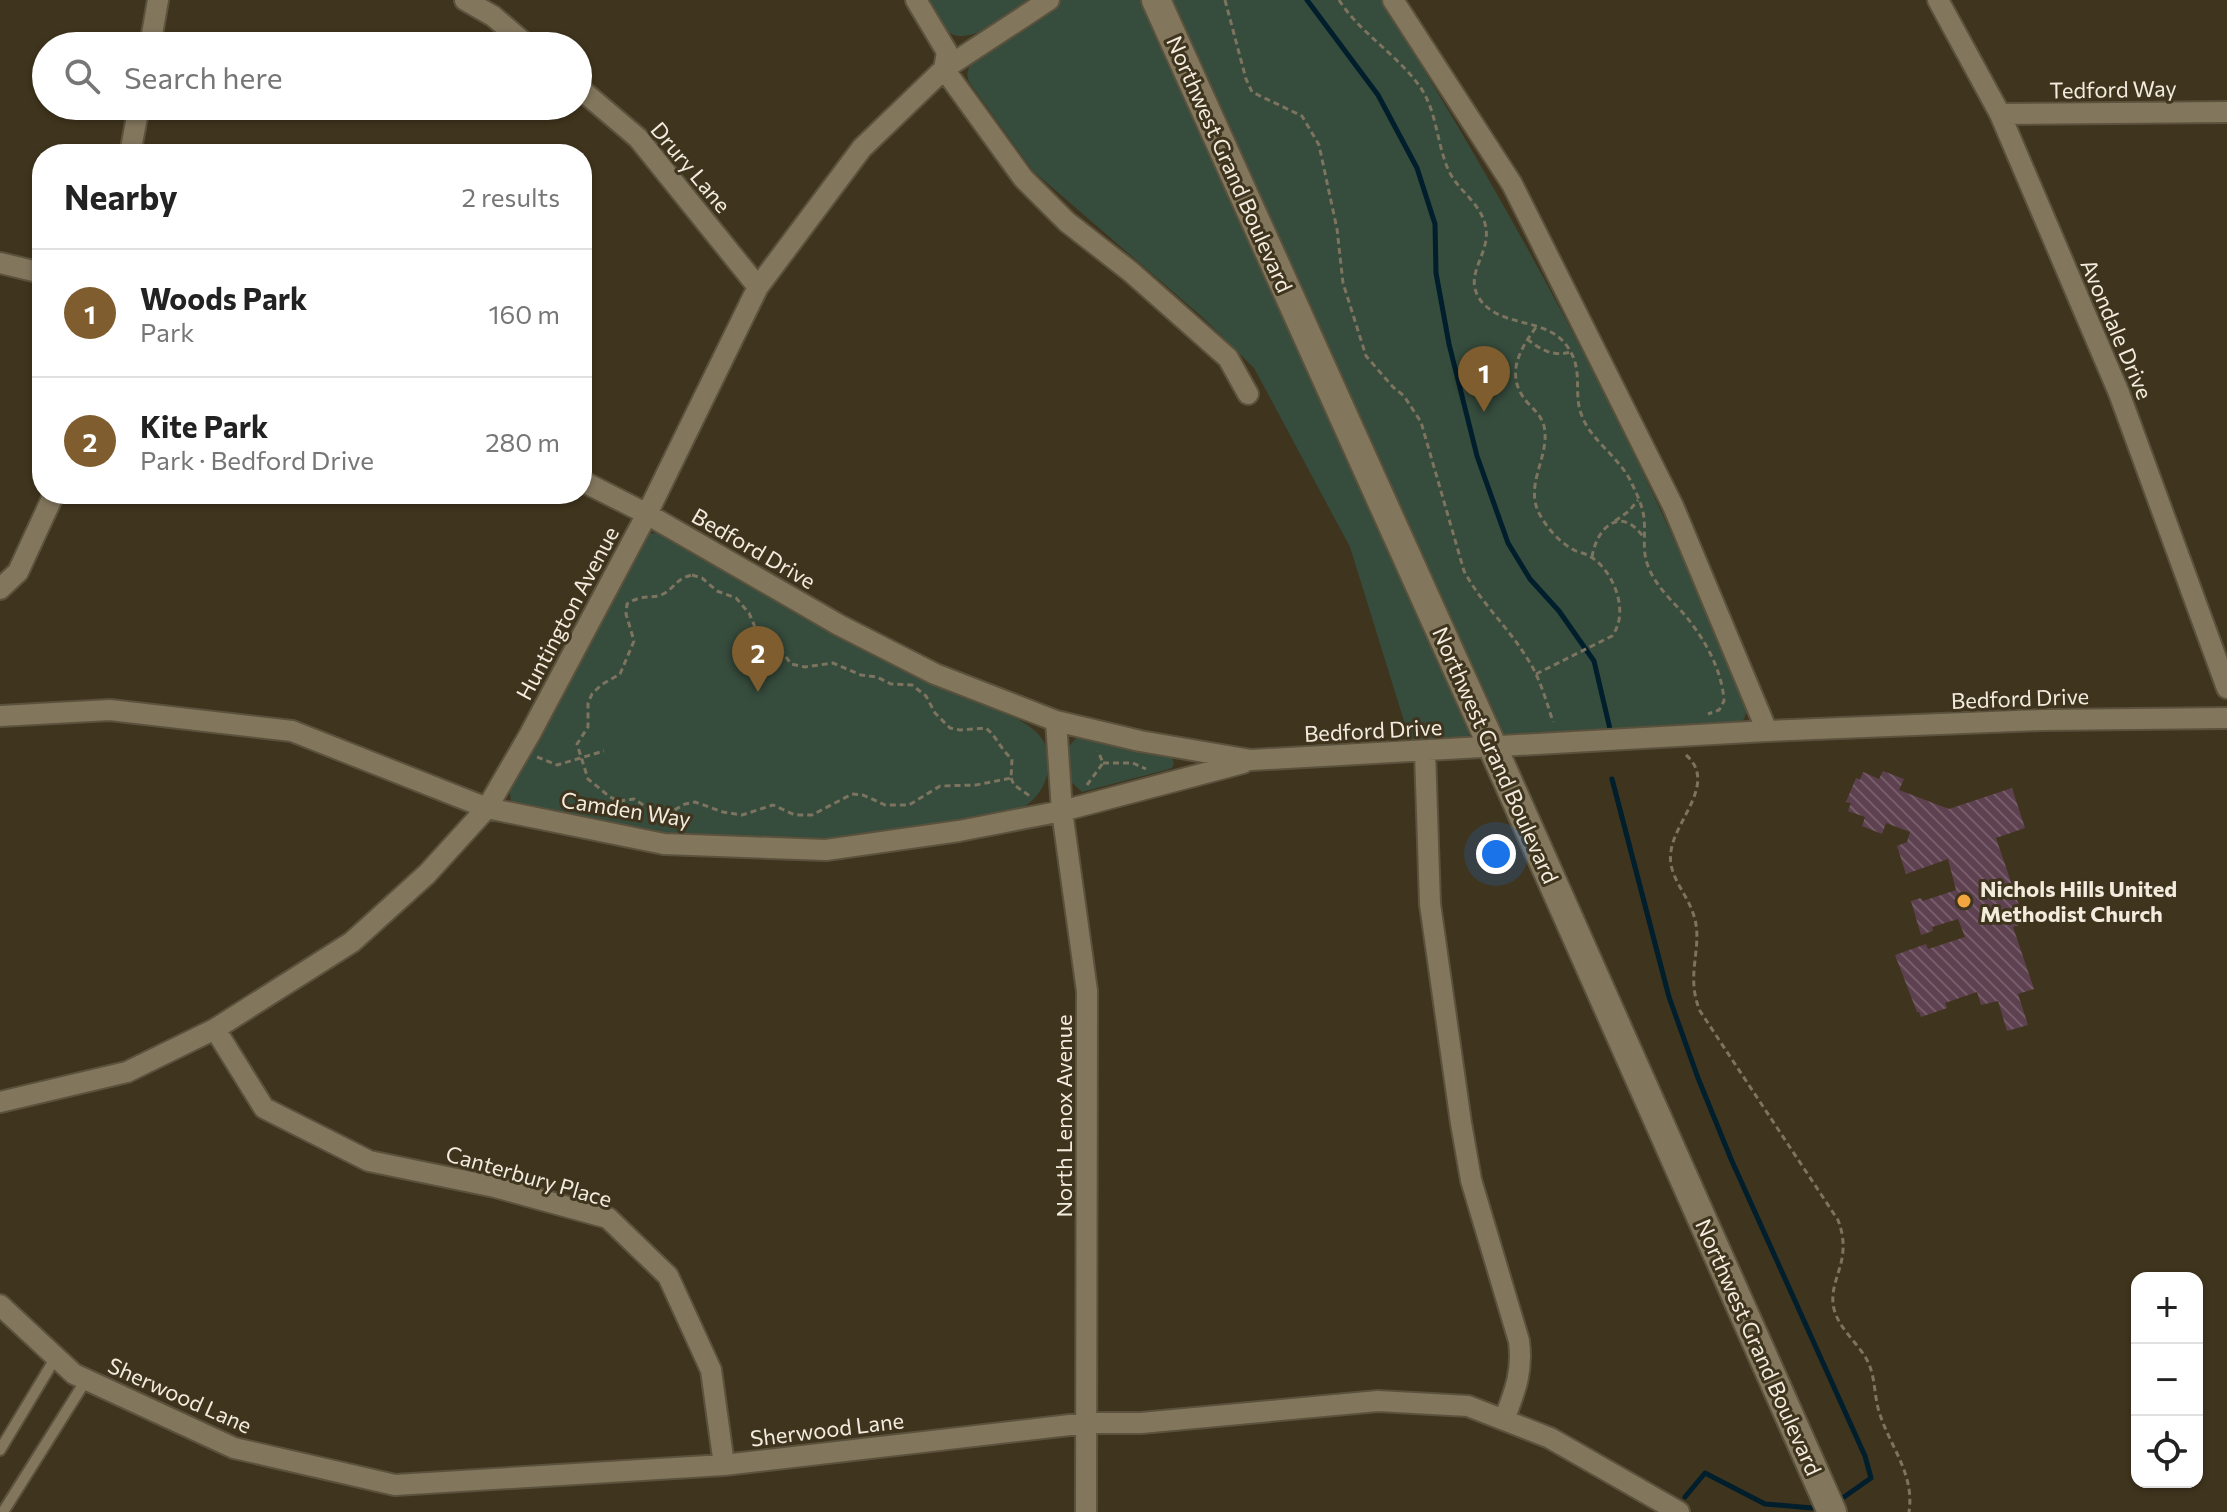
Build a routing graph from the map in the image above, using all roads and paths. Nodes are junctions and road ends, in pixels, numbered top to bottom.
1 (158, 0) edge
2 (465, 0) edge
3 (916, 0) edge
4 (1049, 0) edge
5 (1156, 0) edge
6 (1225, 0) edge
7 (1339, 0) edge
8 (1393, 0) edge
9 (1938, 0) edge
10 (152, 32) edge
11 (512, 32) edge
12 (944, 69) junction
13 (592, 99) edge
14 (2227, 112) edge
15 (2000, 114) junction
16 (136, 120) edge
17 (132, 144) edge
18 (0, 263) edge
19 (32, 271) edge
20 (758, 287) junction
21 (1537, 326) junction
22 (1527, 339) junction
23 (1571, 352) junction
24 (1248, 394) dead end
25 (592, 486) edge
26 (1638, 500) junction
27 (49, 504) edge
28 (647, 514) junction
29 (1611, 524) junction
30 (1644, 538) junction
31 (1592, 557) junction
32 (0, 589) edge
33 (1536, 674) junction
34 (2227, 688) edge
35 (3, 713) edge
36 (1705, 715) dead end
37 (2227, 718) edge
38 (1056, 721) junction
39 (1083, 728) junction
40 (1767, 731) junction
41 (1556, 742) junction
42 (525, 743) junction
43 (1493, 748) junction
44 (604, 751) dead end
45 (1425, 752) junction
46 (1684, 753) dead end
47 (582, 759) junction
48 (1251, 760) junction
49 (1103, 763) junction
50 (1161, 785) junction
51 (487, 808) junction
52 (1067, 810) junction
53 (215, 1029) junction
54 (0, 1102) edge
55 (0, 1305) edge
56 (56, 1357) junction
57 (86, 1380) junction
58 (1504, 1420) junction
59 (1087, 1423) junction
60 (0, 1450) edge
61 (724, 1465) junction
62 (3, 1512) edge
63 (1086, 1512) edge
64 (1679, 1512) edge
65 (1832, 1512) edge
66 (1909, 1512) edge

1 - 10 street
2 - 11 street
3 - 12 street
4 - 12 street, Huntington Avenue
5 - 43 street, Northwest Grand Boulevard
6 - 33 path
7 - 21 path
8 - 40 street
9 - 15 street, Avondale Drive
12 - 20 street, Huntington Avenue
12 - 24 street
13 - 20 street, Drury Lane
14 - 15 street, Tedford Way
15 - 34 street, Avondale Drive
16 - 17 street
18 - 19 street
20 - 28 street, Huntington Avenue
21 - 22 path
21 - 23 path
22 - 23 path
22 - 31 path
23 - 26 path
25 - 28 street, Bedford Drive
26 - 29 path
26 - 30 path
27 - 32 street
28 - 38 street, Bedford Drive
28 - 42 street, Huntington Avenue
29 - 30 path
29 - 31 path
30 - 36 path
31 - 33 path
33 - 41 path
35 - 51 street, Camden Way
37 - 40 street, Bedford Drive
38 - 39 street, Bedford Drive
38 - 52 street, North Lenox Avenue
39 - 48 street, Bedford Drive
39 - 49 path
40 - 41 street, Bedford Drive
41 - 43 street, Bedford Drive
42 - 47 path
42 - 51 street, Huntington Avenue
43 - 45 street, Bedford Drive
43 - 65 street, Northwest Grand Boulevard
44 - 47 path
45 - 48 street, Bedford Drive
45 - 58 street
46 - 66 path
47 - 47 path
48 - 50 street, Camden Way
49 - 50 path
49 - 52 path
50 - 52 street, Camden Way
51 - 52 street, Camden Way
51 - 53 street, Huntington Avenue
52 - 59 street, North Lenox Avenue
53 - 54 street, Huntington Avenue
53 - 61 street, Canterbury Place
55 - 56 street, Sherwood Lane
56 - 57 street, Sherwood Lane
56 - 60 lane
57 - 61 street, Sherwood Lane
57 - 62 lane
58 - 59 street, Sherwood Lane
58 - 64 street, Sherwood Lane
59 - 61 street, Sherwood Lane
59 - 63 street, North Lenox Avenue

